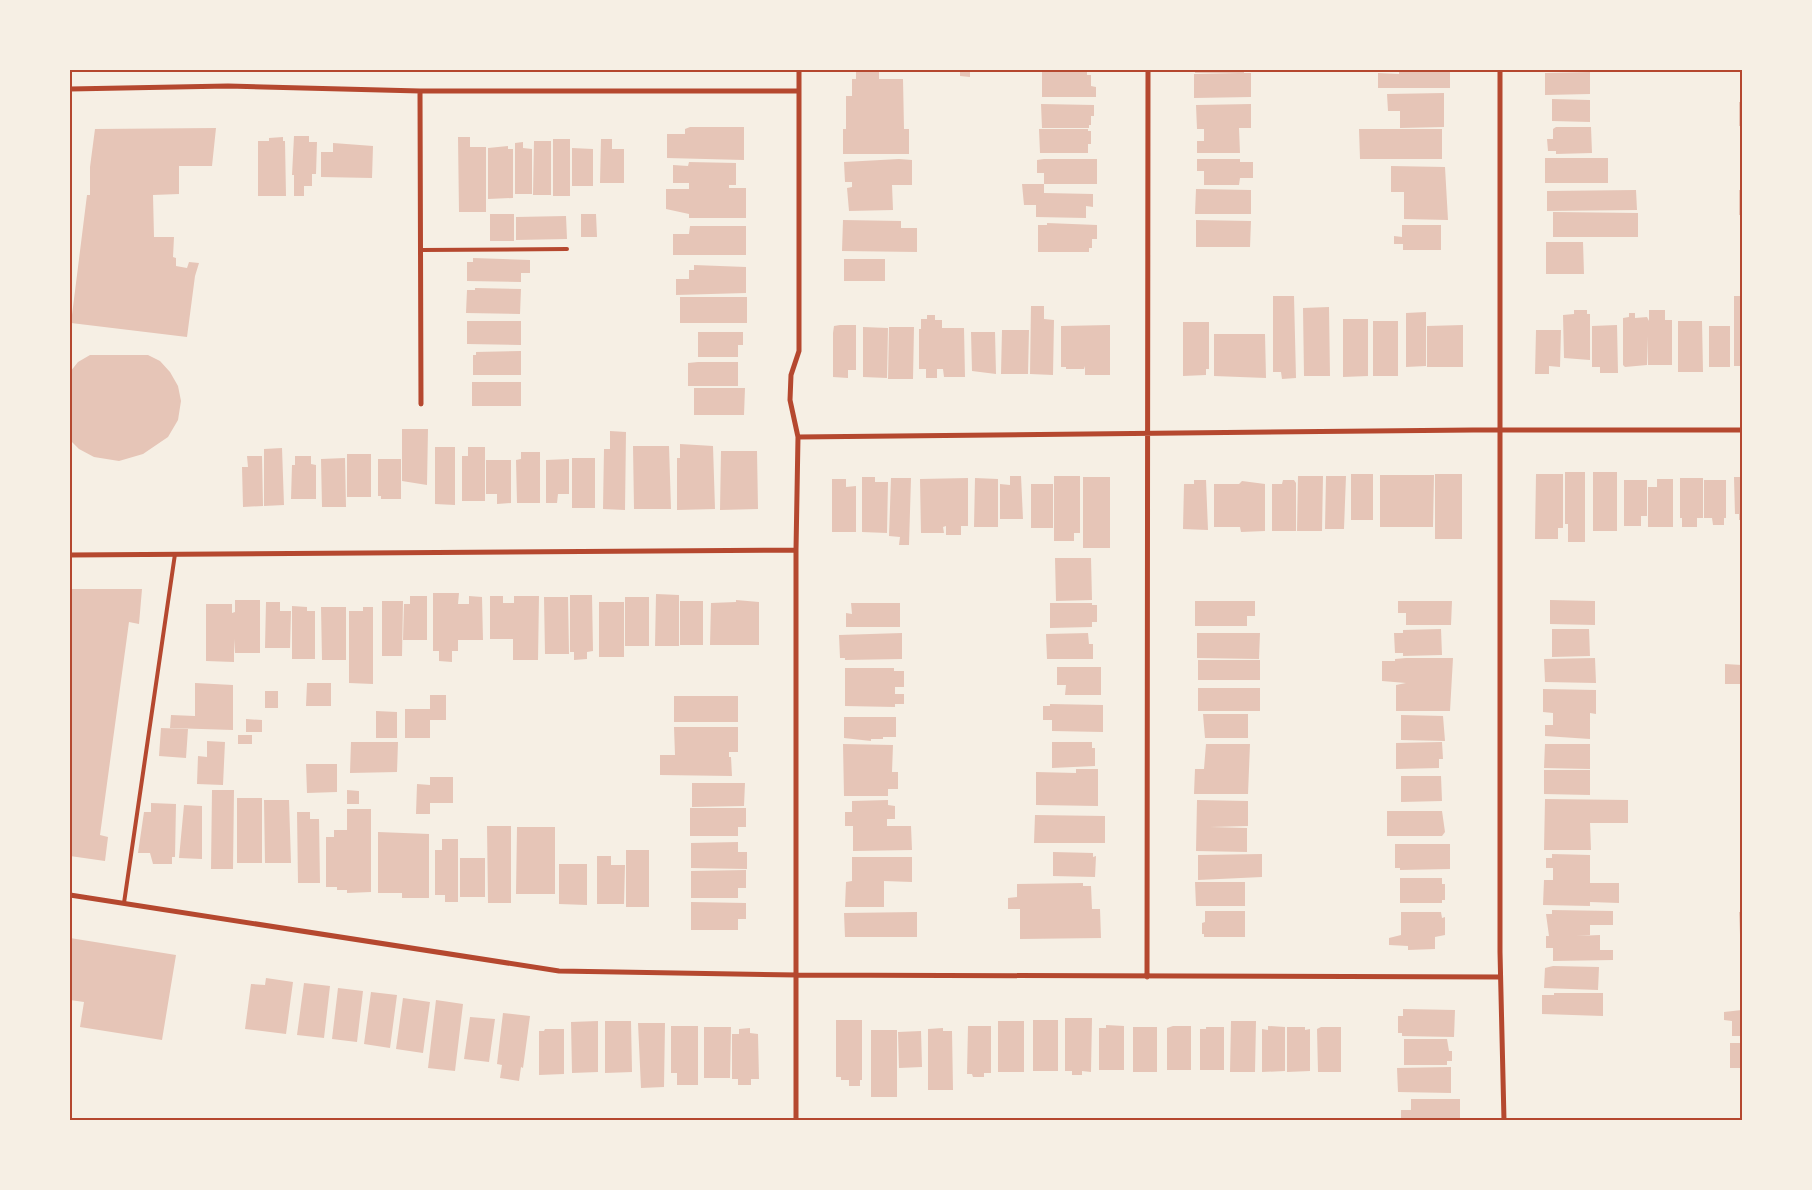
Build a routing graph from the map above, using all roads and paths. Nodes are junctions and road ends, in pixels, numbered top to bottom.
1 (799, 70) edge
2 (1148, 70) edge
3 (1500, 70) edge
4 (70, 88) edge
5 (420, 91) junction
6 (798, 91) junction
7 (567, 249) dead end
8 (421, 250) junction
9 (421, 404) dead end
10 (1500, 430) junction
11 (1742, 430) edge
12 (1149, 433) junction
13 (798, 437) junction
14 (796, 550) junction
15 (175, 553) junction
16 (70, 555) edge
17 (70, 894) edge
18 (124, 903) junction
19 (797, 975) junction
20 (1147, 977) junction
21 (1500, 977) junction
22 (796, 1120) edge
23 (1504, 1120) edge

1 - 6 street
2 - 12 street
3 - 10 street
4 - 5 street
5 - 6 street
5 - 8 street
6 - 13 street
7 - 8 lane
8 - 9 street
10 - 11 street
10 - 12 street
10 - 21 street
12 - 13 street
12 - 20 street
13 - 14 street
14 - 15 street
14 - 19 street
15 - 16 street
15 - 18 lane
17 - 18 street
18 - 19 street
19 - 20 street
19 - 22 street
20 - 21 street
21 - 23 street

